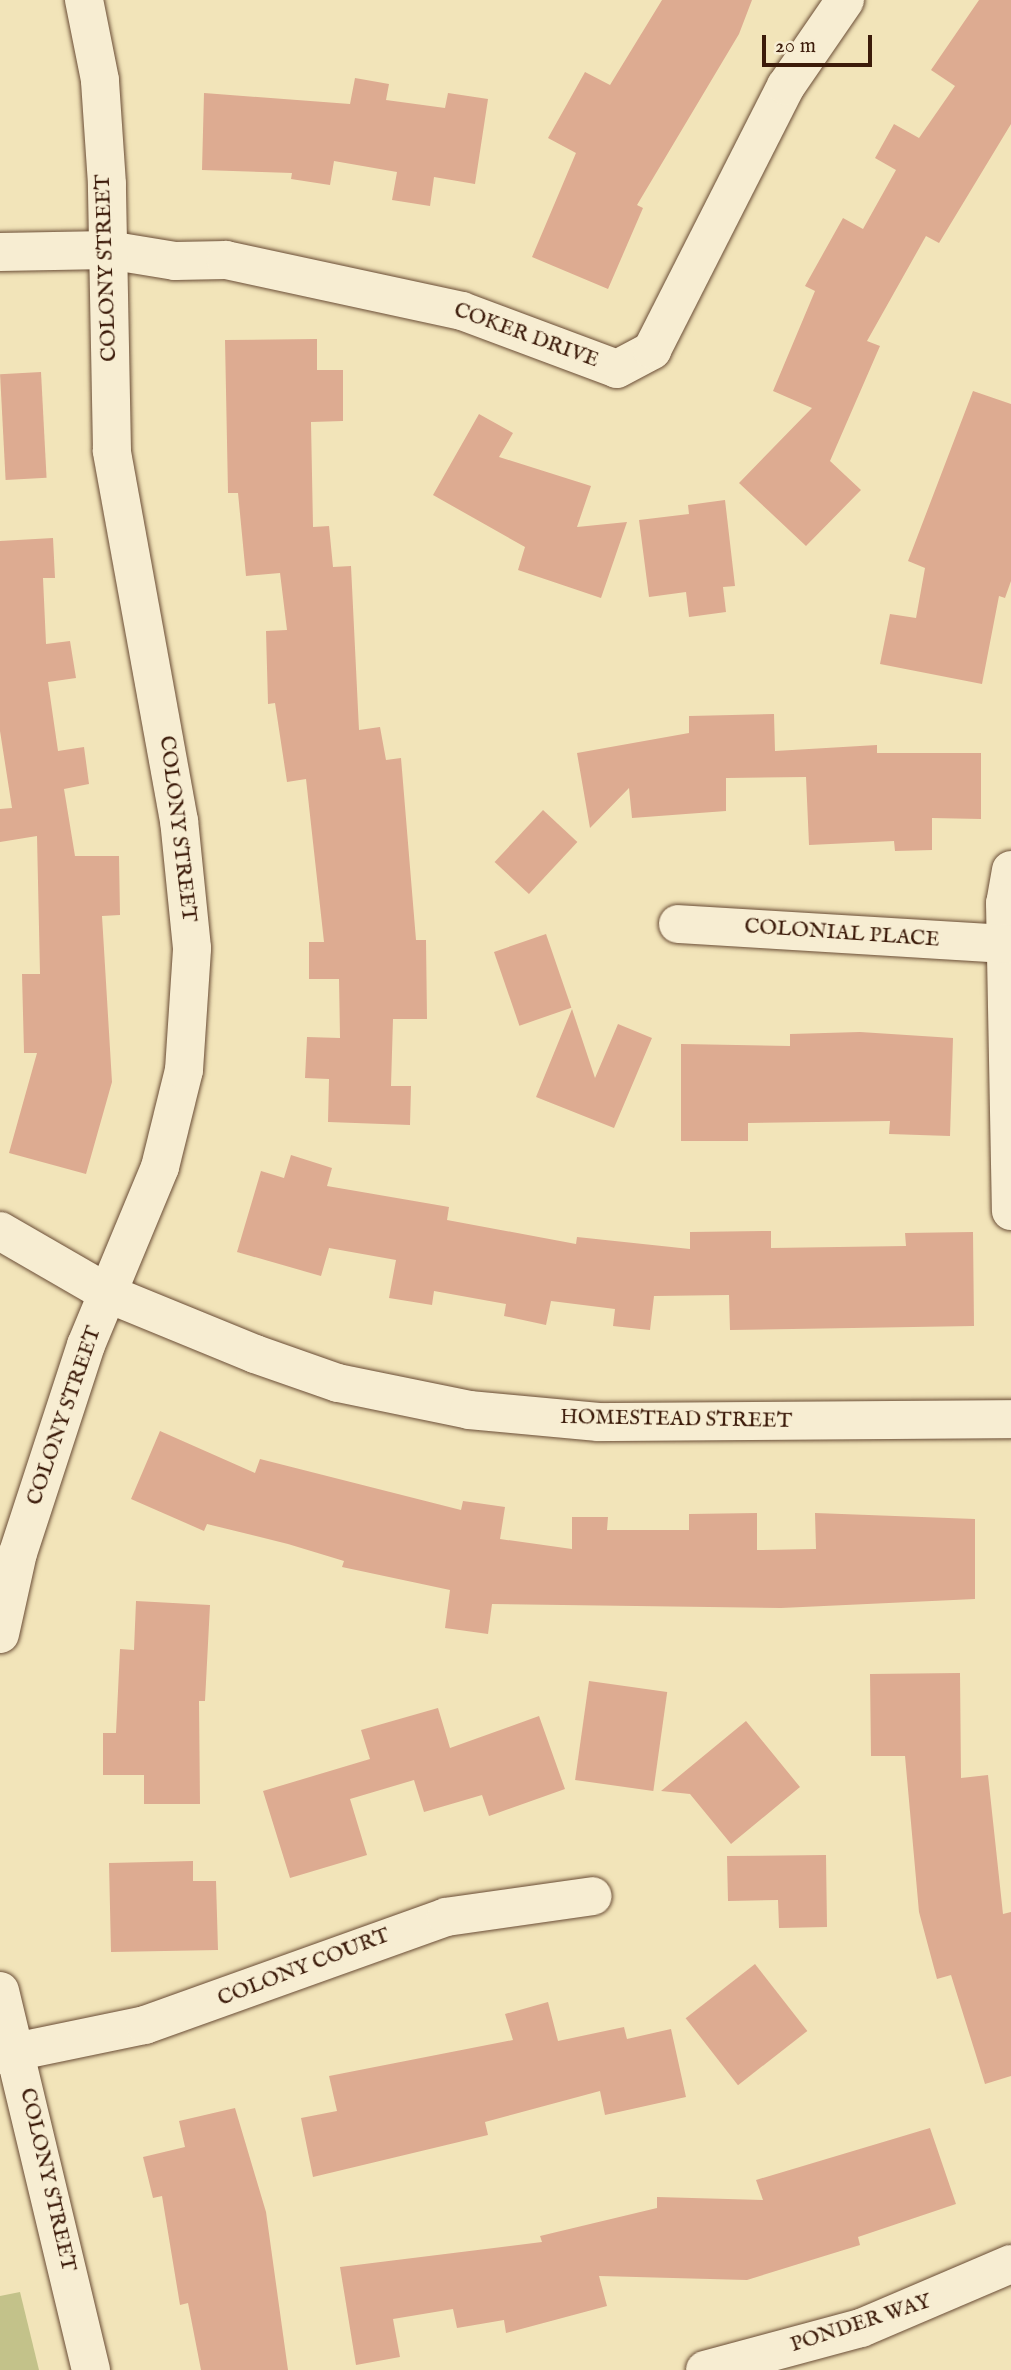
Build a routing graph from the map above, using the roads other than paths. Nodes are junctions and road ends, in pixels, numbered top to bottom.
1 (84, 0) edge
2 (845, 0) edge
3 (108, 250) junction
4 (0, 252) edge
5 (1011, 870) edge
6 (678, 924) dead end
7 (1007, 944) junction
8 (1011, 1211) edge
9 (0, 1231) edge
10 (111, 1295) junction
11 (1011, 1419) edge
12 (0, 1634) edge
13 (593, 1896) dead end
14 (0, 1991) edge
15 (8, 2053) edge
16 (1011, 2264) edge
17 (91, 2370) edge
18 (705, 2370) edge

1 - 3 street, COLONY STREET
2 - 3 street, COKER DRIVE
3 - 4 street, COKER DRIVE
3 - 10 street, COLONY STREET
5 - 7 street
6 - 7 street, COLONIAL PLACE
7 - 8 street
9 - 10 street, HOMESTEAD STREET
10 - 11 street, HOMESTEAD STREET
10 - 12 street, COLONY STREET
13 - 15 street, COLONY COURT
14 - 15 street, COLONY STREET
15 - 17 street, COLONY STREET
16 - 18 street, PONDER WAY

